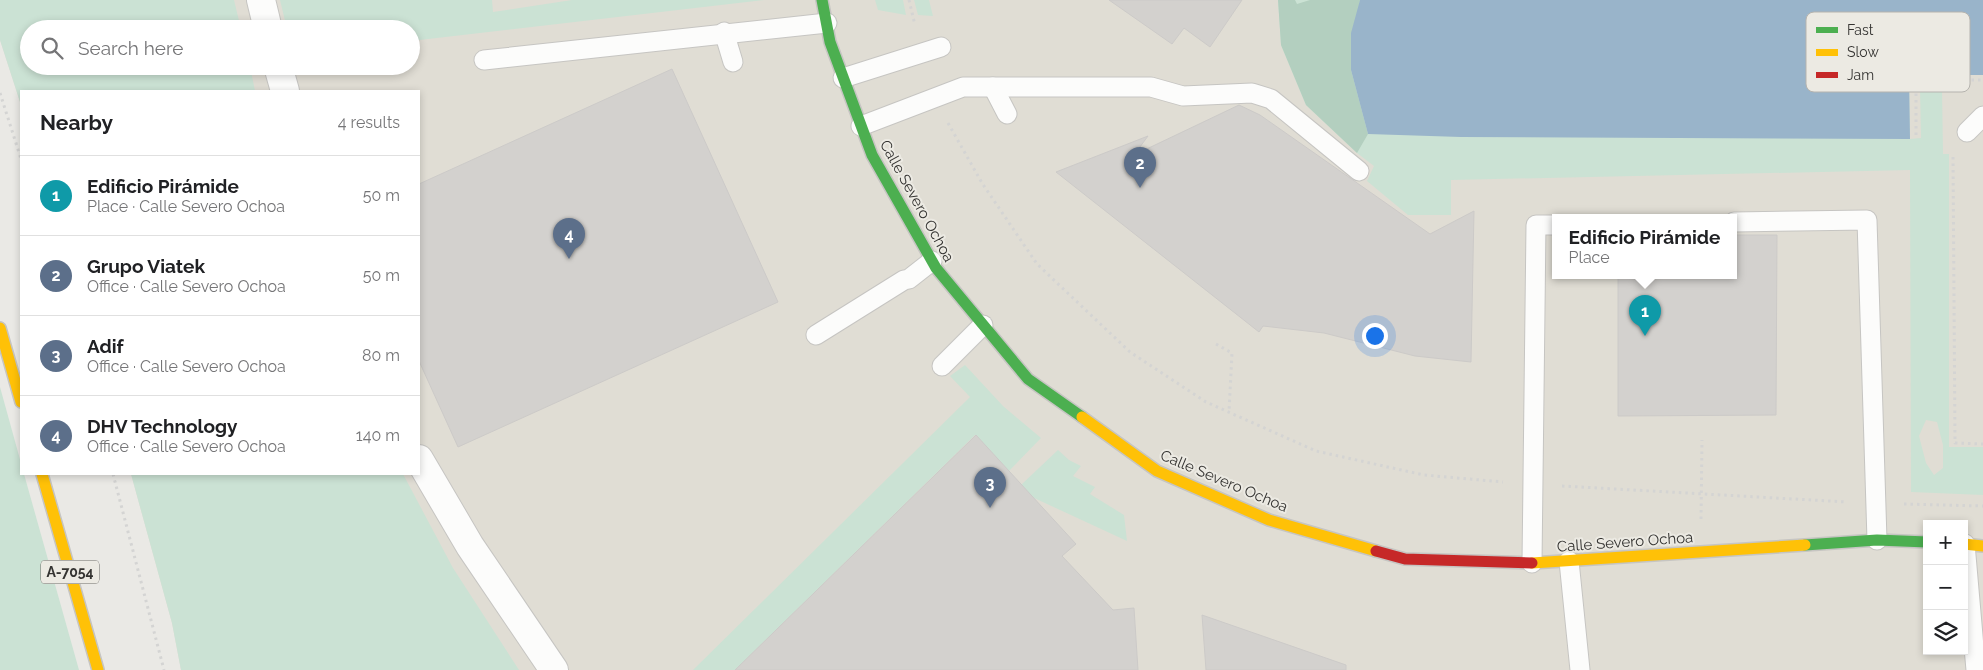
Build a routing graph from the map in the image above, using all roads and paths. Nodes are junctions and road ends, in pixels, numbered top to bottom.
1 (261, 0) edge
2 (822, 0) edge
3 (909, 0) edge
4 (266, 20) edge
5 (827, 23) junction
6 (724, 32) junction
7 (941, 47) dead end
8 (922, 52) junction
9 (484, 60) dead end
10 (733, 62) dead end
11 (281, 75) edge
12 (843, 78) junction
13 (1970, 80) edge
14 (1983, 80) edge
15 (993, 87) junction
16 (285, 90) edge
17 (1916, 92) edge
18 (0, 93) edge
19 (938, 97) junction
20 (1006, 114) dead end
21 (1983, 116) edge
22 (861, 126) junction
23 (1967, 132) joint
24 (1916, 135) dead end
25 (20, 156) edge
26 (1359, 171) dead end
27 (1737, 222) edge
28 (1552, 225) edge
29 (932, 261) junction
30 (983, 325) junction
31 (0, 328) edge
32 (816, 335) dead end
33 (1216, 344) dead end
34 (942, 366) dead end
35 (20, 398) edge
36 (1229, 412) junction
37 (1702, 440) dead end
38 (1983, 444) edge
39 (420, 461) edge
40 (42, 475) edge
41 (112, 475) edge
42 (1533, 485) junction
43 (1700, 494) junction
44 (1876, 504) junction
45 (1983, 506) edge
46 (1877, 540) junction
47 (1923, 542) edge
48 (1968, 544) edge
49 (1983, 546) edge
50 (1701, 552) junction
51 (1570, 561) junction
52 (1532, 563) junction
53 (1967, 565) edge
54 (98, 670) edge
55 (164, 670) edge
56 (554, 670) edge
57 (1580, 670) edge
58 (1976, 670) edge

1 - 4 street
2 - 5 street, Calle Severo Ochoa
3 - 8 path
5 - 6 lane
5 - 12 street, Calle Severo Ochoa
6 - 9 lane
6 - 10 lane
7 - 8 lane
8 - 12 lane
11 - 16 street
12 - 22 street, Calle Severo Ochoa
13 - 14 path
15 - 19 lane
15 - 20 lane
15 - 26 lane
17 - 24 path
18 - 25 path
19 - 22 lane
19 - 36 path
21 - 23 lane
22 - 29 street, Calle Severo Ochoa
23 - 38 path
27 - 44 lane
28 - 42 lane
29 - 30 street, Calle Severo Ochoa
29 - 32 lane
30 - 34 lane
30 - 52 street, Calle Severo Ochoa
31 - 35 street
33 - 36 path
36 - 42 path
37 - 43 path
39 - 56 street
40 - 54 street, A-7054
41 - 55 path
42 - 43 path
42 - 52 lane
43 - 44 path
43 - 50 path
44 - 45 path
44 - 46 lane
46 - 47 street, Calle Severo Ochoa
46 - 50 street, Calle Severo Ochoa
48 - 49 street
50 - 51 street, Calle Severo Ochoa
51 - 52 street, Calle Severo Ochoa
51 - 57 lane
53 - 58 lane

